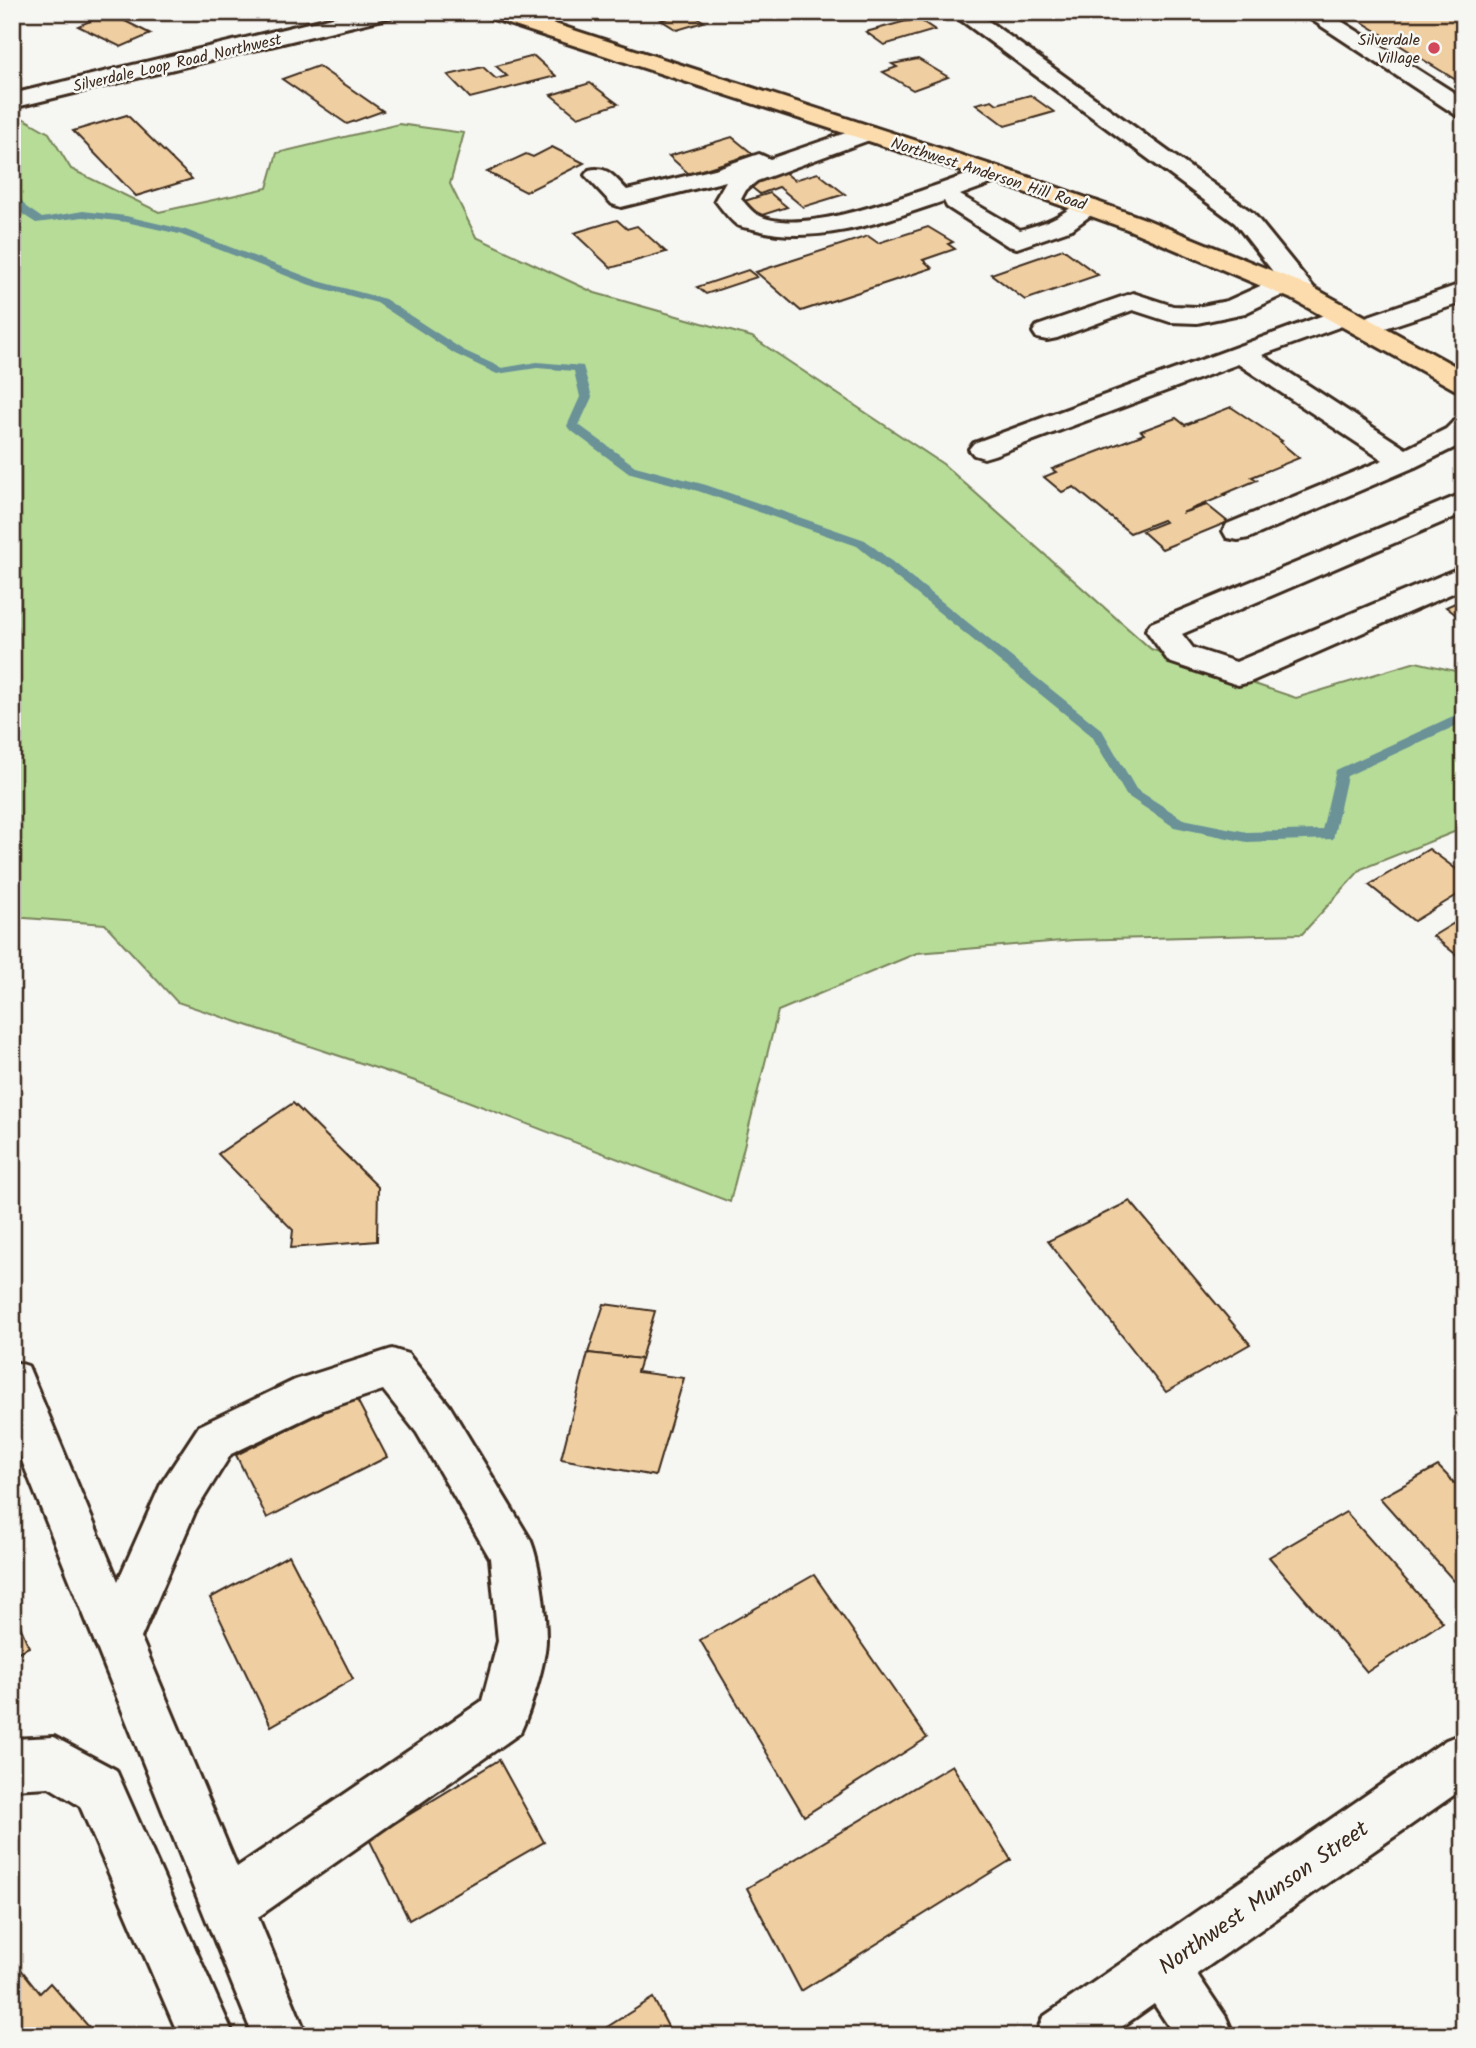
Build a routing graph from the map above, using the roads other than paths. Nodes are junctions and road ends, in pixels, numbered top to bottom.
1 (383, 12) edge
2 (495, 12) edge
3 (547, 12) edge
4 (961, 12) edge
5 (1311, 12) edge
6 (596, 44) junction
7 (37, 95) junction
8 (12, 101) edge
9 (76, 109) dead end
10 (1464, 110) edge
11 (856, 129) junction
12 (995, 174) junction
13 (598, 175) dead end
14 (956, 202) dead end
15 (1089, 207) junction
16 (1293, 290) junction
17 (1464, 294) edge
18 (1353, 321) junction
19 (1047, 332) dead end
20 (1241, 354) junction
21 (1464, 383) edge
22 (1464, 427) edge
23 (984, 449) dead end
24 (1405, 461) junction
25 (1464, 502) edge
26 (1238, 531) dead end
27 (1464, 576) edge
28 (12, 1380) edge
29 (118, 1636) junction
30 (1464, 1758) edge
31 (12, 1764) edge
32 (227, 1907) junction
33 (1161, 1966) junction
34 (207, 2036) edge
35 (280, 2036) edge
36 (1062, 2036) edge
37 (1207, 2036) edge

1 - 7 street, Silverdale Loop Road Northwest
2 - 6 main road, Northwest Anderson Hill Road
3 - 6 main road
4 - 16 street
5 - 10 street
6 - 11 main road, Northwest Anderson Hill Road
7 - 8 street, Silverdale Loop Road Northwest
7 - 9 street
11 - 12 main road, Northwest Anderson Hill Road
11 - 12 street
11 - 13 street
12 - 15 main road, Northwest Anderson Hill Road
14 - 15 street
15 - 16 main road, Northwest Anderson Hill Road
16 - 18 main road, Northwest Anderson Hill Road
16 - 19 street
17 - 18 street
18 - 20 street
18 - 21 main road, Northwest Anderson Hill Road
20 - 23 street
20 - 24 street
22 - 24 street
24 - 26 street
25 - 27 street
28 - 29 street
29 - 32 street
29 - 32 street
30 - 33 street, Northwest Munson Street
31 - 34 street
32 - 35 street
33 - 36 street, Northwest Munson Street
33 - 37 street

